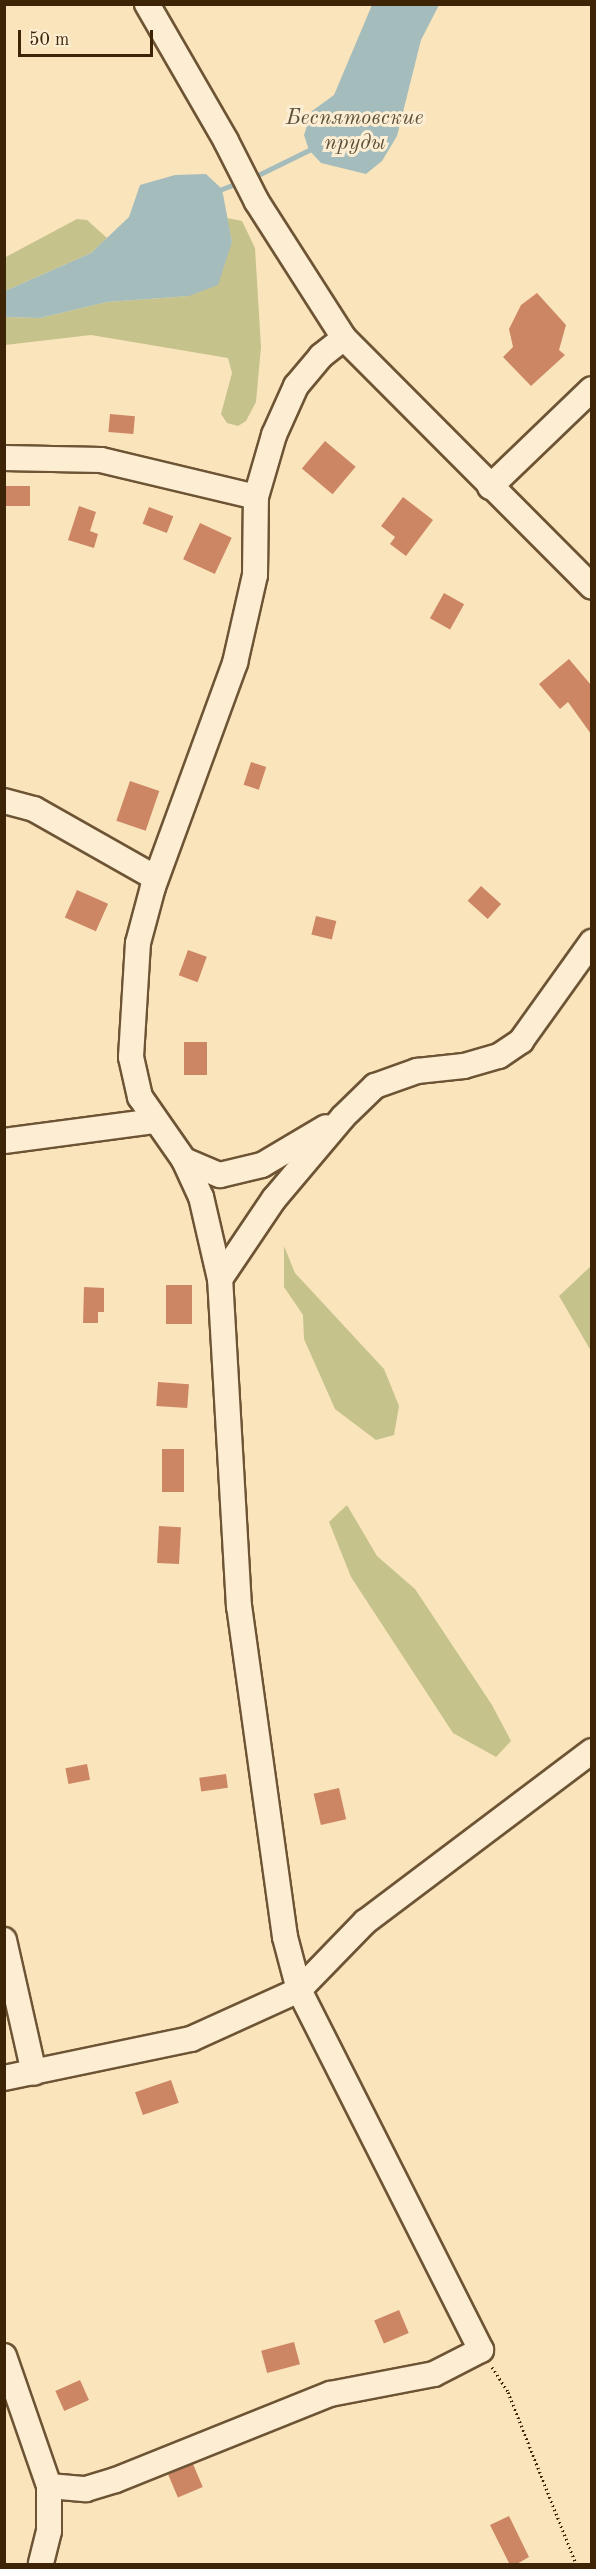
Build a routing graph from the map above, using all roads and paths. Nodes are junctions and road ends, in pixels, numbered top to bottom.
1 (147, 4) edge
2 (344, 338) junction
3 (591, 389) edge
4 (4, 458) edge
5 (489, 487) junction
6 (256, 496) junction
7 (591, 587) edge
8 (4, 801) edge
9 (156, 878) junction
10 (591, 942) edge
11 (343, 1117) junction
12 (154, 1121) junction
13 (4, 1141) edge
14 (184, 1160) junction
15 (220, 1279) junction
16 (591, 1752) edge
17 (4, 1940) edge
18 (299, 1990) junction
19 (34, 2073) junction
20 (4, 2078) edge
21 (481, 2350) junction
22 (4, 2356) edge
23 (49, 2486) junction
24 (41, 2565) edge
25 (576, 2565) edge

1 - 2 street
2 - 5 street
2 - 6 street
3 - 5 street
4 - 6 street
5 - 7 street
6 - 9 street
8 - 9 street
9 - 12 street
10 - 11 street
11 - 14 street
11 - 15 street
12 - 13 street
12 - 14 street
14 - 15 street
15 - 18 street
16 - 18 street
17 - 19 street
18 - 19 street
18 - 21 street
19 - 20 street
21 - 23 street
21 - 25 path
22 - 23 street
23 - 24 street

